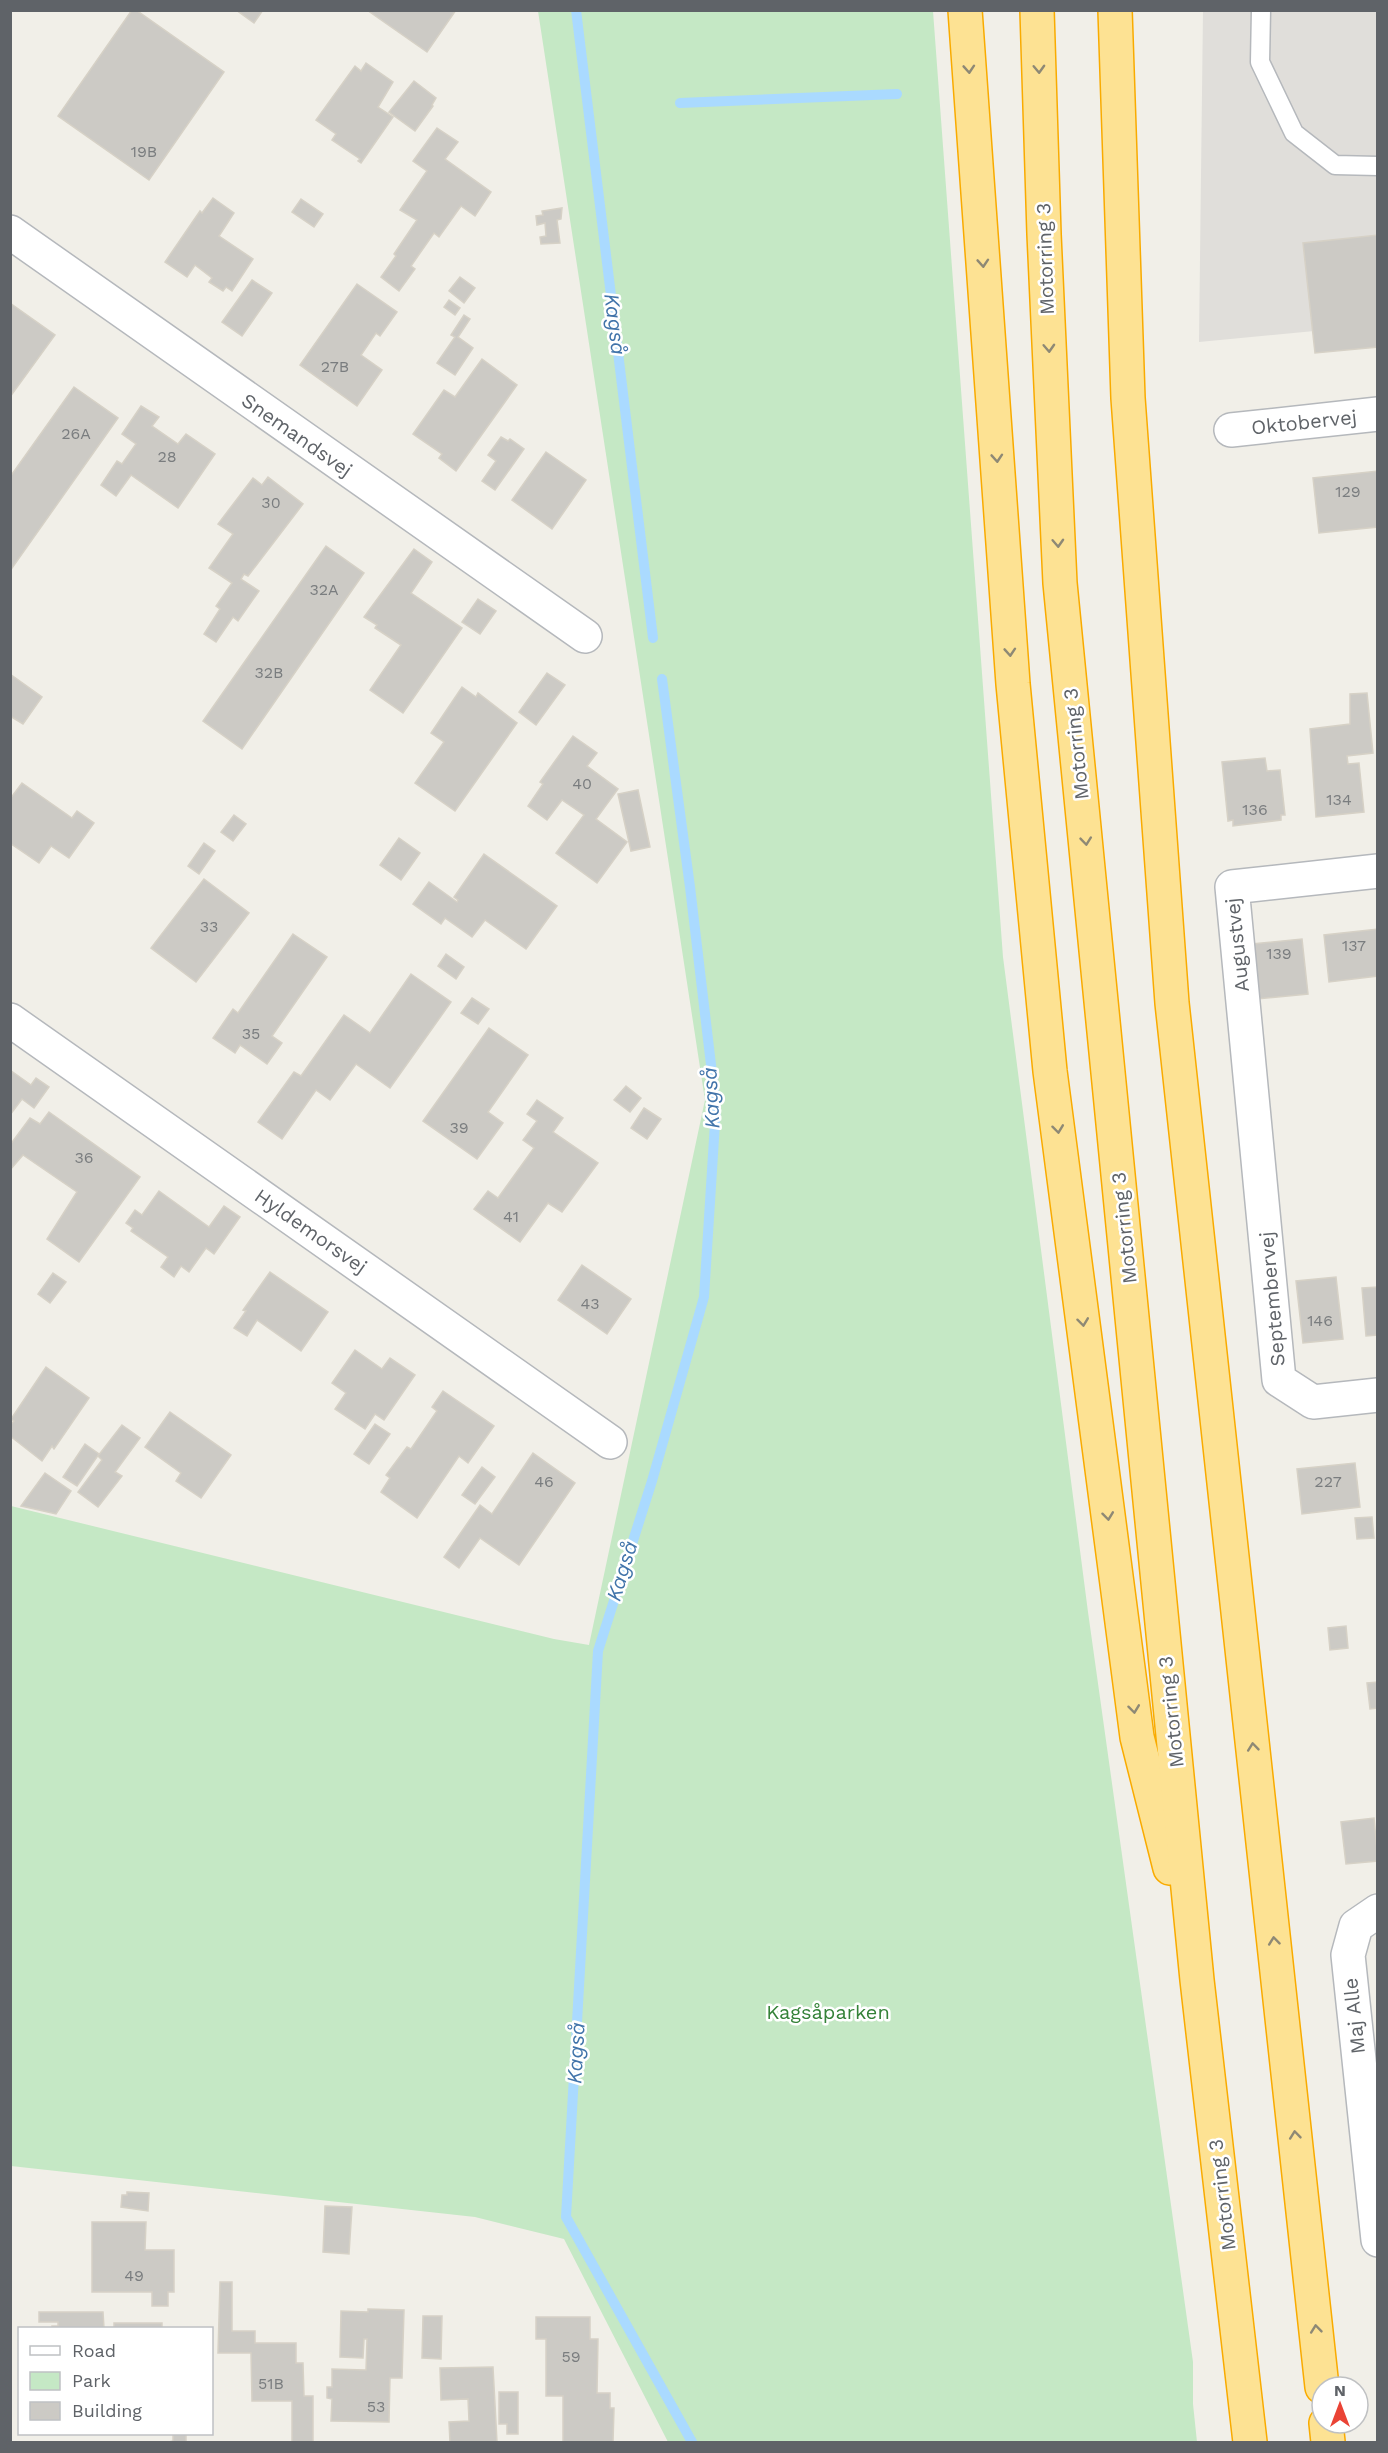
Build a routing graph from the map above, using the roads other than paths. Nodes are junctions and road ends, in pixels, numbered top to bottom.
1 (965, 10) edge
2 (1037, 10) edge
3 (1115, 10) edge
4 (1261, 10) edge
5 (1377, 166) edge
6 (10, 232) edge
7 (1377, 414) edge
8 (1231, 430) dead end
9 (585, 636) dead end
10 (1377, 871) edge
11 (10, 1020) edge
12 (1254, 1113) joint
13 (1377, 1395) edge
14 (610, 1442) dead end
15 (1377, 1911) edge
16 (1197, 1980) junction
17 (1377, 2240) edge
18 (1321, 2375) edge
19 (1250, 2442) edge

1 -> 16 highway
2 -> 16 highway, Motorring 3
18 -> 3 highway
4 - 5 lane
6 - 9 street, Snemandsvej
7 - 8 street, Oktobervej
10 - 12 street, Augustvej
11 - 14 street, Hyldemorsvej
12 - 13 street, Septembervej
15 - 17 street, Maj Alle
16 - 19 highway, Motorring 3

